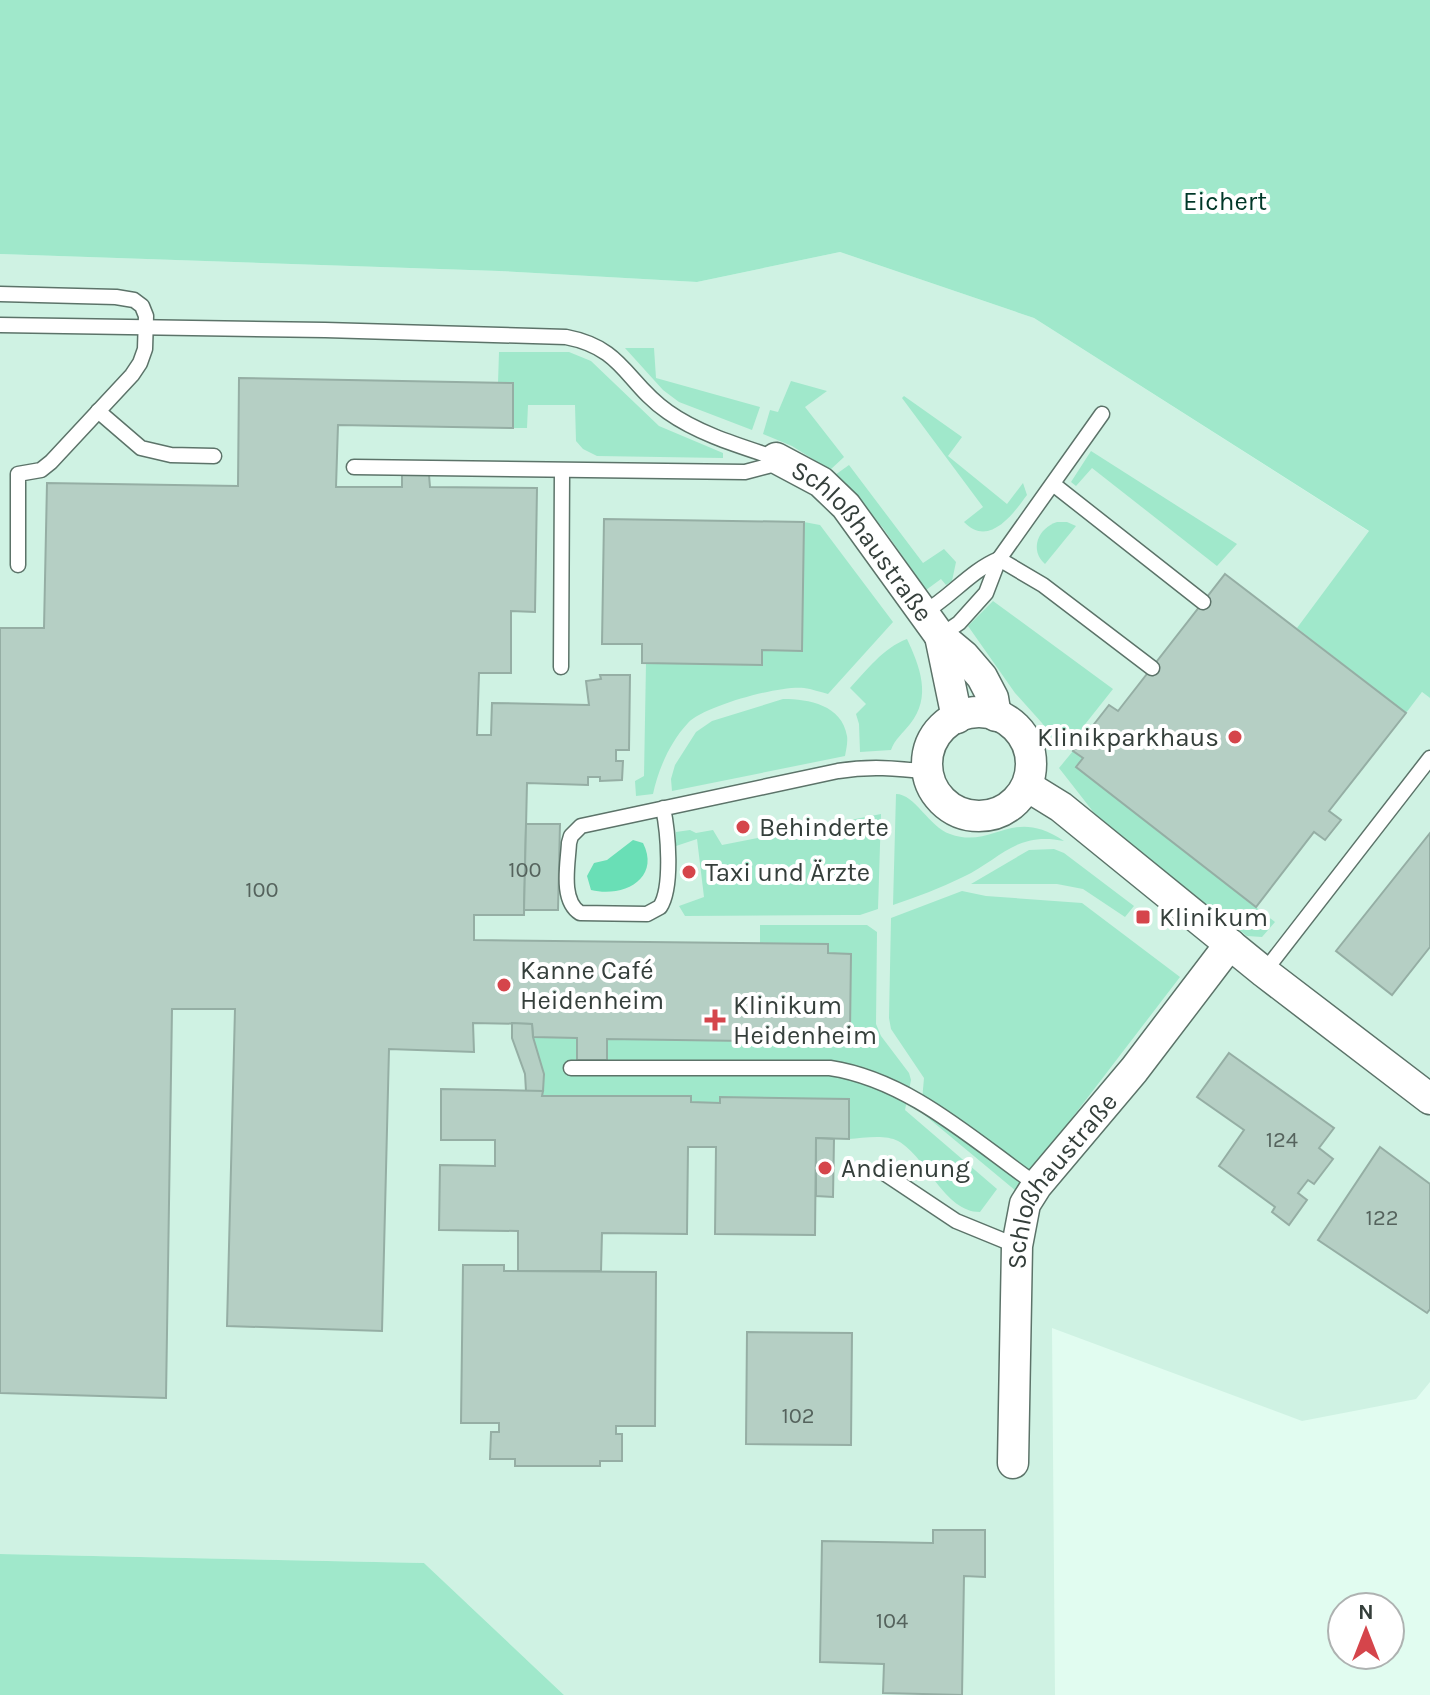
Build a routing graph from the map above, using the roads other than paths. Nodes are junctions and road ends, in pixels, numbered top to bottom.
1 (0, 294) edge
2 (0, 325) edge
3 (146, 329) junction
4 (98, 411) junction
5 (1102, 414) dead end
6 (214, 456) dead end
7 (776, 458) junction
8 (354, 467) dead end
9 (562, 471) junction
10 (1053, 484) junction
11 (999, 559) junction
12 (18, 565) dead end
13 (1203, 602) dead end
14 (931, 625) junction
15 (561, 667) dead end
16 (1152, 668) dead end
17 (996, 716) junction
18 (957, 718) junction
19 (1430, 758) edge
20 (928, 772) junction
21 (1027, 786) junction
22 (663, 808) junction
23 (1230, 944) junction
24 (1264, 972) junction
25 (571, 1068) dead end
26 (1430, 1099) edge
27 (881, 1171) dead end
28 (1037, 1185) junction
29 (1017, 1246) junction
30 (1013, 1463) dead end

1 - 3 lane
2 - 3 lane
3 - 4 lane
3 - 7 lane
4 - 6 lane
4 - 12 lane
5 - 10 lane
7 - 9 lane
7 - 14 street, Schloßhaustraße
8 - 9 lane
9 - 15 lane
10 - 11 lane
10 - 13 lane
11 - 14 lane
11 - 14 lane
11 - 16 lane
14 - 17 street, Schloßhaustraße
14 - 18 street, Schloßhaustraße
17 - 18 street
17 - 21 street, Schloßhaustraße
18 - 20 street
19 - 24 lane
20 - 21 street
20 - 22 lane
21 - 23 street
22 - 22 lane
23 - 24 street
23 - 28 street, Schloßhaustraße
24 - 26 street
25 - 28 lane
27 - 29 lane
28 - 29 street, Schloßhaustraße
29 - 30 street, Schloßhaustraße

